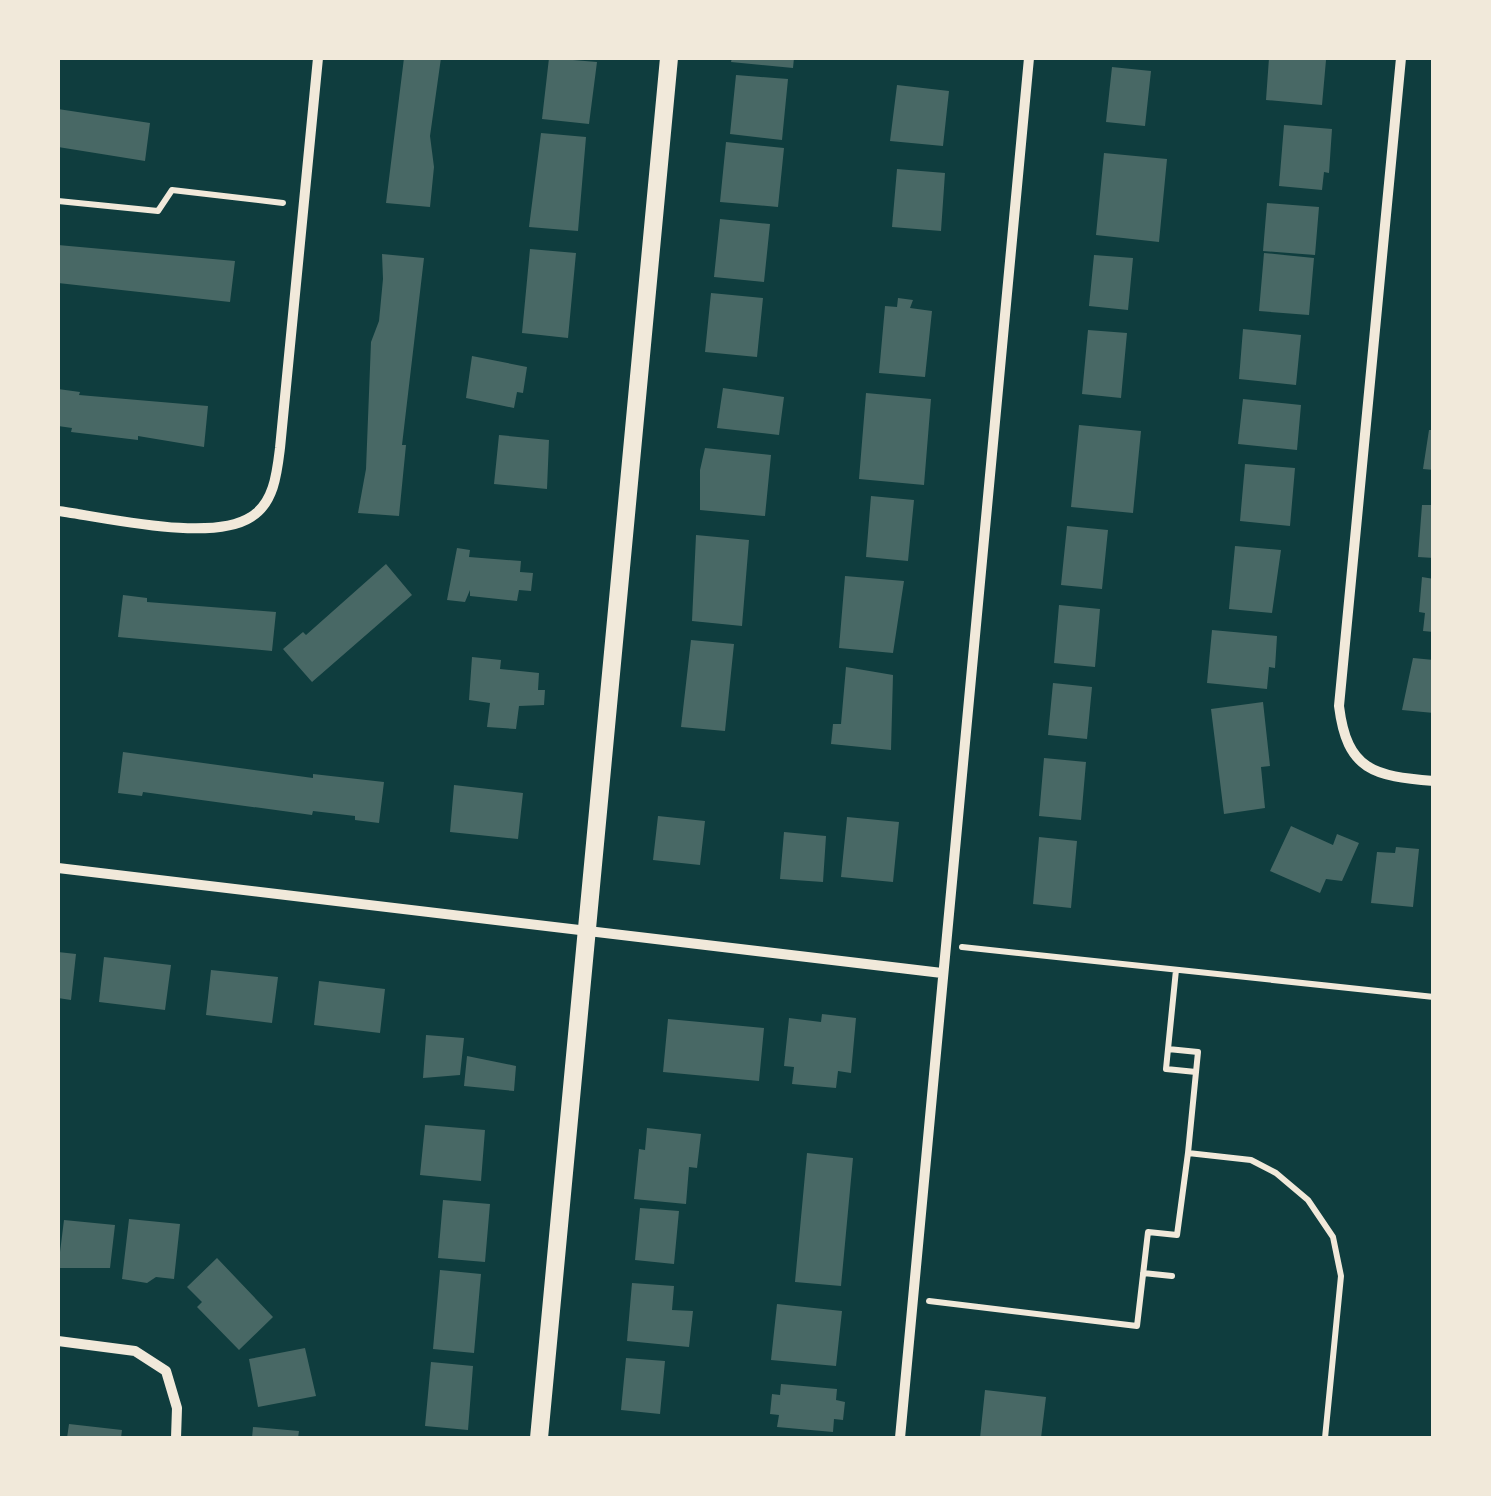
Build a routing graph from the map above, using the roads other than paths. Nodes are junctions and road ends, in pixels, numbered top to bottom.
1 (318, 58) edge
2 (669, 58) edge
3 (1030, 58) edge
4 (1400, 58) edge
5 (58, 511) edge
6 (1434, 781) edge
7 (58, 868) edge
8 (588, 932) junction
9 (942, 973) junction
10 (58, 1341) edge
11 (176, 1438) edge
12 (539, 1438) edge
13 (900, 1438) edge

1 - 5 street
2 - 8 street
3 - 9 street
4 - 6 street
7 - 8 street
8 - 9 street
8 - 12 street
9 - 13 street
10 - 11 street

